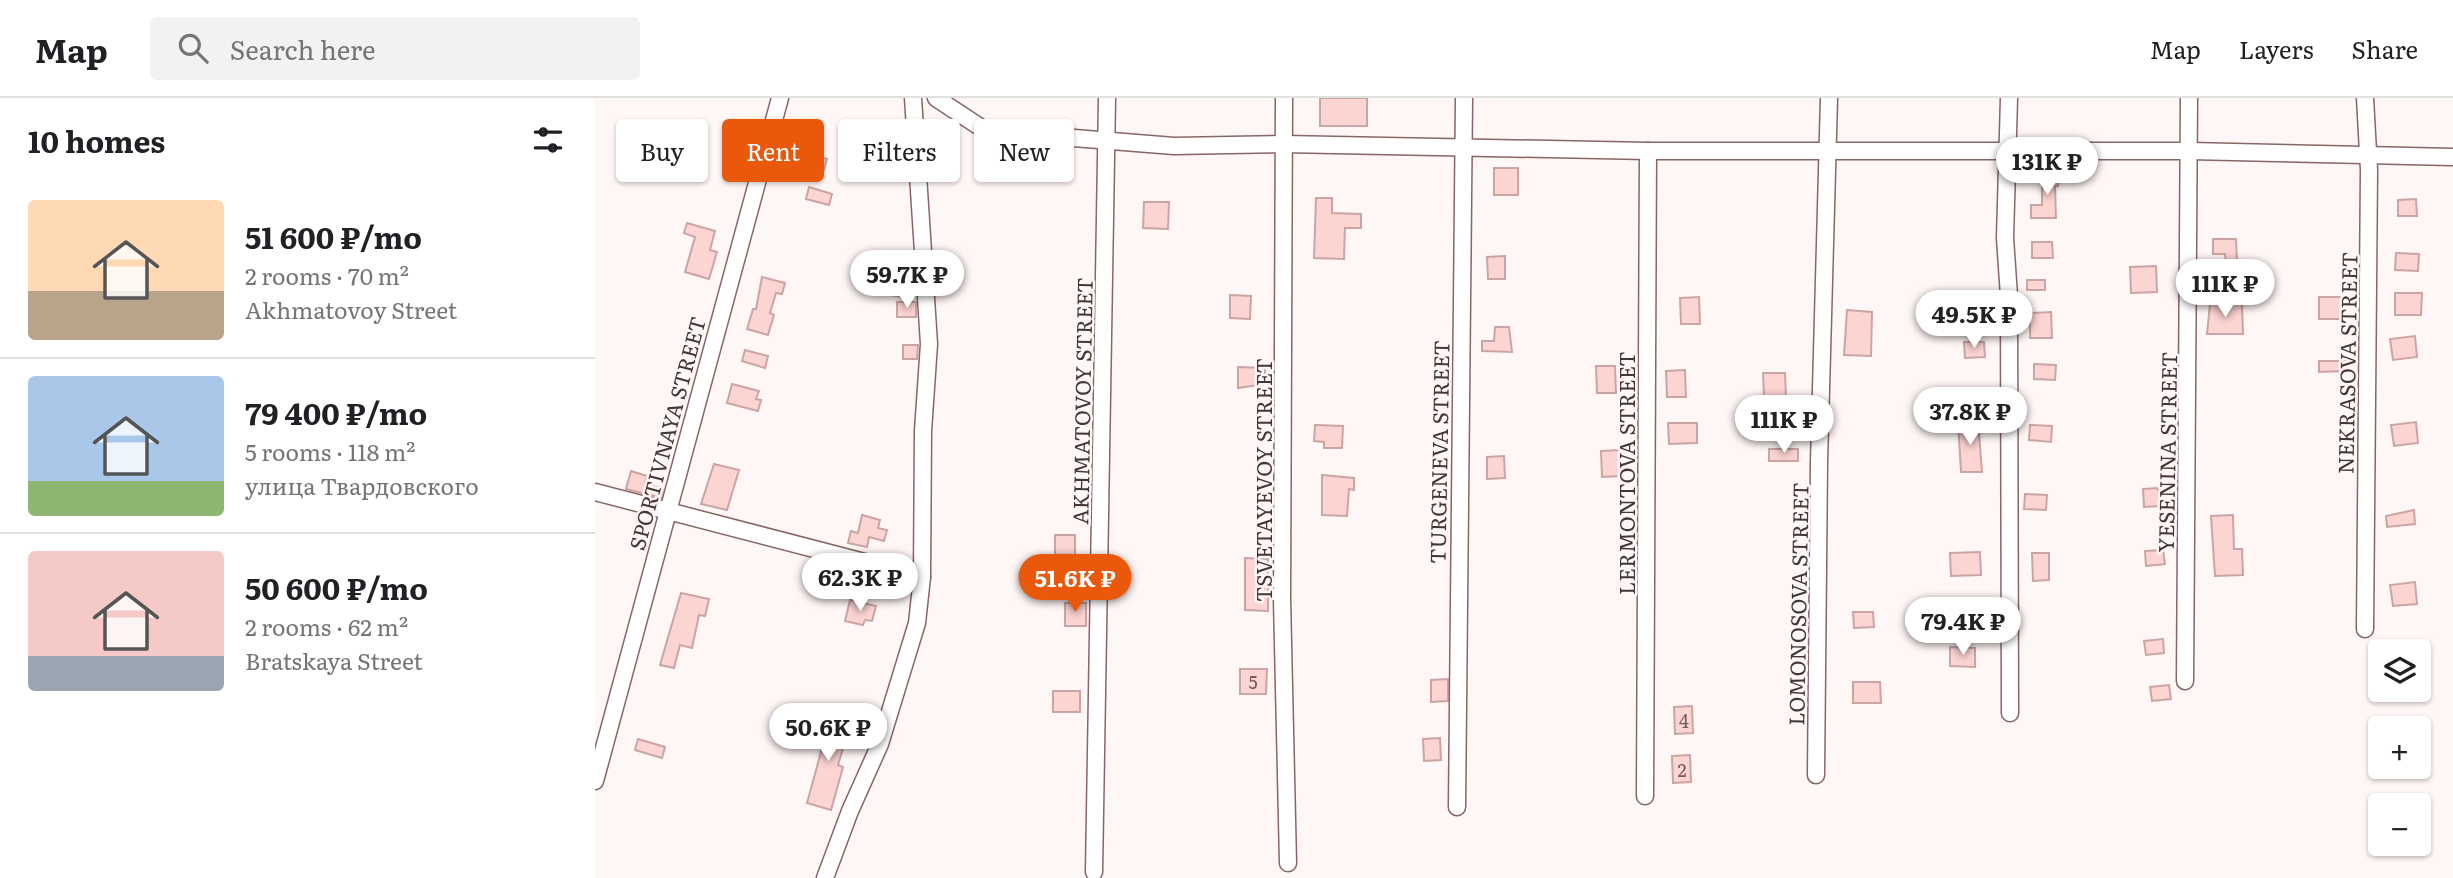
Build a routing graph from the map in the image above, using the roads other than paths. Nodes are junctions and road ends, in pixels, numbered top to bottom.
1 (780, 98) edge
2 (913, 98) edge
3 (936, 98) edge
4 (1107, 98) edge
5 (1284, 98) edge
6 (1464, 98) edge
7 (1829, 98) edge
8 (2009, 98) edge
9 (2189, 98) edge
10 (2365, 98) edge
11 (1107, 142) junction
12 (1285, 144) junction
13 (1464, 149) junction
14 (1648, 151) junction
15 (1829, 151) junction
16 (2009, 151) junction
17 (2190, 151) junction
18 (2367, 157) junction
19 (2453, 157) edge
20 (595, 492) edge
21 (666, 511) junction
22 (922, 577) junction
23 (2365, 629) dead end
24 (2185, 681) dead end
25 (2010, 713) dead end
26 (1816, 775) dead end
27 (595, 781) edge
28 (1645, 796) dead end
29 (1457, 807) dead end
30 (1287, 863) dead end
31 (1094, 872) dead end
32 (825, 878) edge

1 - 21 street, SPORTIVNAYA STREET
2 - 22 street
3 - 11 street
4 - 11 street, AKHMATOVOY STREET
5 - 12 street, TSVETAYEVOY STREET
6 - 13 street, TURGENEVA STREET
7 - 15 street, LOMONOSOVA STREET
8 - 16 street
9 - 17 street, YESENINA STREET
10 - 18 street, NEKRASOVA STREET
11 - 12 street
11 - 31 street, AKHMATOVOY STREET
12 - 13 street
12 - 30 street, TSVETAYEVOY STREET
13 - 14 street
13 - 29 street, TURGENEVA STREET
14 - 15 street
14 - 28 street, LERMONTOVA STREET
15 - 16 street
15 - 26 street, LOMONOSOVA STREET
16 - 17 street
16 - 25 street
17 - 18 street
17 - 24 street, YESENINA STREET
18 - 19 street
18 - 23 street, NEKRASOVA STREET
20 - 21 street
21 - 22 street
21 - 27 street, SPORTIVNAYA STREET
22 - 32 street

